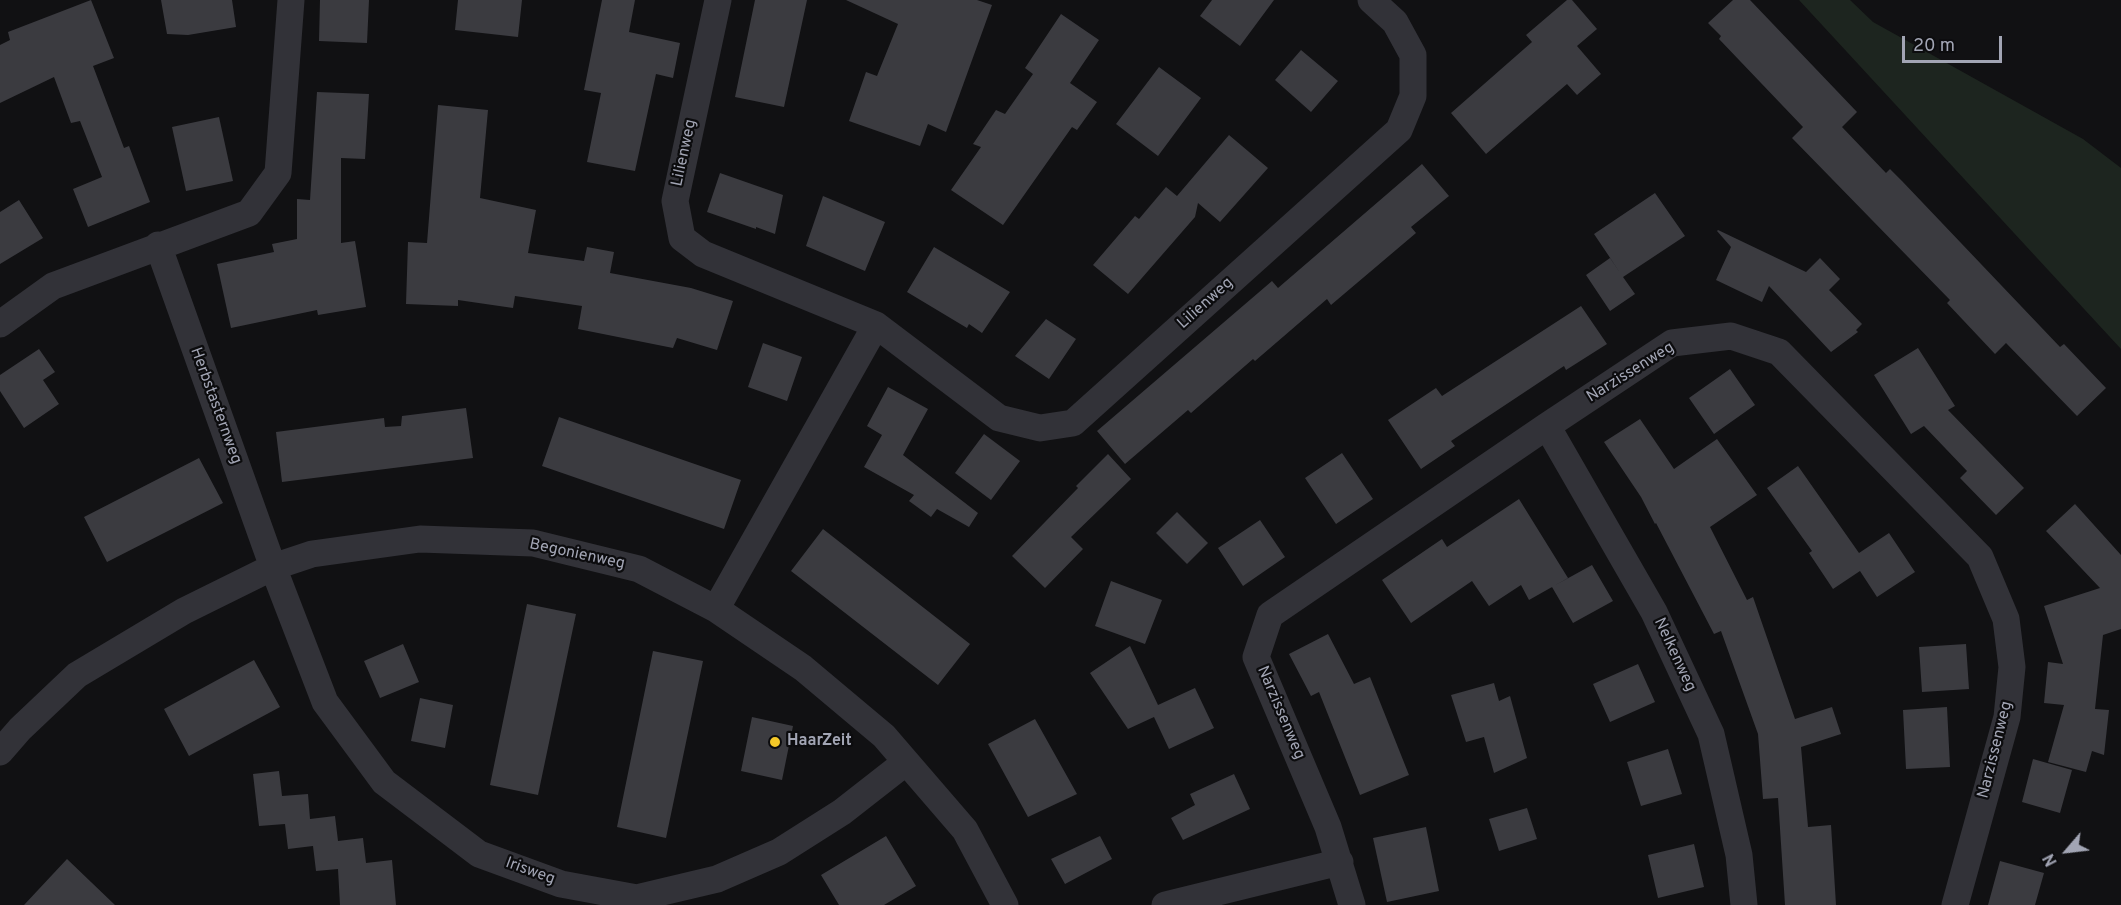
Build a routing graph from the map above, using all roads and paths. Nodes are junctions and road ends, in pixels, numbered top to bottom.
1 (291, 0) edge
2 (718, 0) edge
3 (1371, 0) edge
4 (158, 245) junction
5 (0, 324) edge
6 (876, 326) junction
7 (1547, 426) junction
8 (273, 567) junction
9 (716, 609) junction
10 (0, 752) edge
11 (906, 762) junction
12 (1340, 862) junction
13 (1005, 905) edge
14 (1165, 905) edge
15 (1352, 905) edge
16 (1744, 905) edge
17 (1955, 905) edge

1 - 4 street
2 - 6 street, Lilienweg
3 - 6 street, Lilienweg
4 - 5 street
4 - 8 street, Herbstasternweg
6 - 9 street
7 - 12 street, Narzissenweg
7 - 16 street, Nelkenweg
7 - 17 street, Narzissenweg
8 - 9 street, Begonienweg
8 - 10 street, Begonienweg
8 - 11 street, Irisweg
9 - 11 street, Begonienweg
11 - 13 street, Begonienweg
12 - 14 street
12 - 15 street, Narzissenweg

